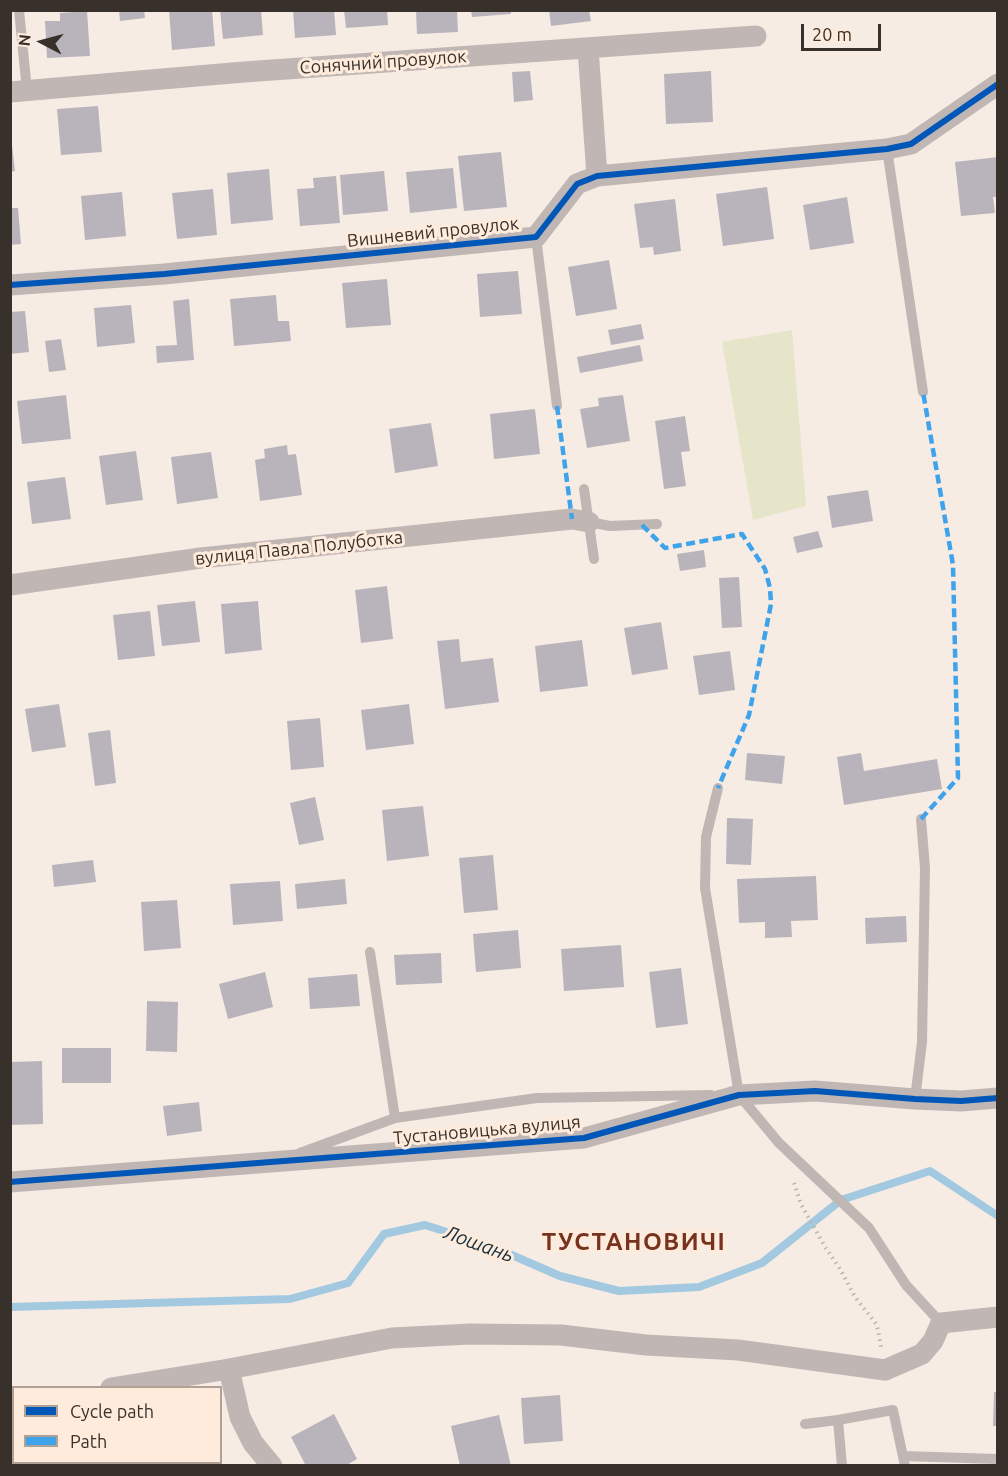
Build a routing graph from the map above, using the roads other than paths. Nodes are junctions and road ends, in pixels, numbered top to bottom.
1 (19, 10) edge
2 (756, 36) dead end
3 (588, 48) junction
4 (998, 84) edge
5 (19, 91) edge
6 (877, 149) junction
7 (597, 176) junction
8 (536, 237) junction
9 (10, 285) edge
10 (923, 392) dead end
11 (557, 406) dead end
12 (584, 489) dead end
13 (589, 522) junction
14 (657, 525) dead end
15 (594, 560) dead end
16 (10, 585) edge
17 (718, 788) dead end
18 (921, 819) dead end
19 (370, 952) dead end
20 (739, 1095) junction
21 (998, 1098) edge
22 (915, 1099) junction
23 (395, 1118) junction
24 (270, 1164) junction
25 (10, 1182) edge
26 (998, 1317) edge
27 (941, 1323) junction
28 (229, 1369) junction
29 (123, 1386) edge
30 (838, 1420) junction
31 (805, 1424) dead end
32 (998, 1459) edge
33 (904, 1461) edge
34 (272, 1466) edge
35 (842, 1466) edge

1 - 5 lane
2 - 3 street, Сонячний провулок
3 - 5 street, Сонячний провулок
3 - 7 street
4 - 6 street, Вишневий провулок
6 - 7 street, Вишневий провулок
6 - 10 lane
7 - 8 street, Вишневий провулок
8 - 9 street, Вишневий провулок
8 - 11 lane
12 - 13 lane
13 - 14 lane
13 - 15 lane
13 - 16 street, вулиця Павла Полуботка
17 - 20 lane
18 - 22 lane
19 - 23 lane
20 - 22 street, Тустановицька вулиця
20 - 23 lane
20 - 24 street, Тустановицька вулиця
20 - 27 lane
21 - 22 street, Тустановицька вулиця
23 - 24 lane
24 - 25 street, Тустановицька вулиця
26 - 27 street
27 - 28 street
28 - 29 street
28 - 34 street
30 - 31 lane
30 - 33 lane
30 - 35 lane
32 - 33 lane

